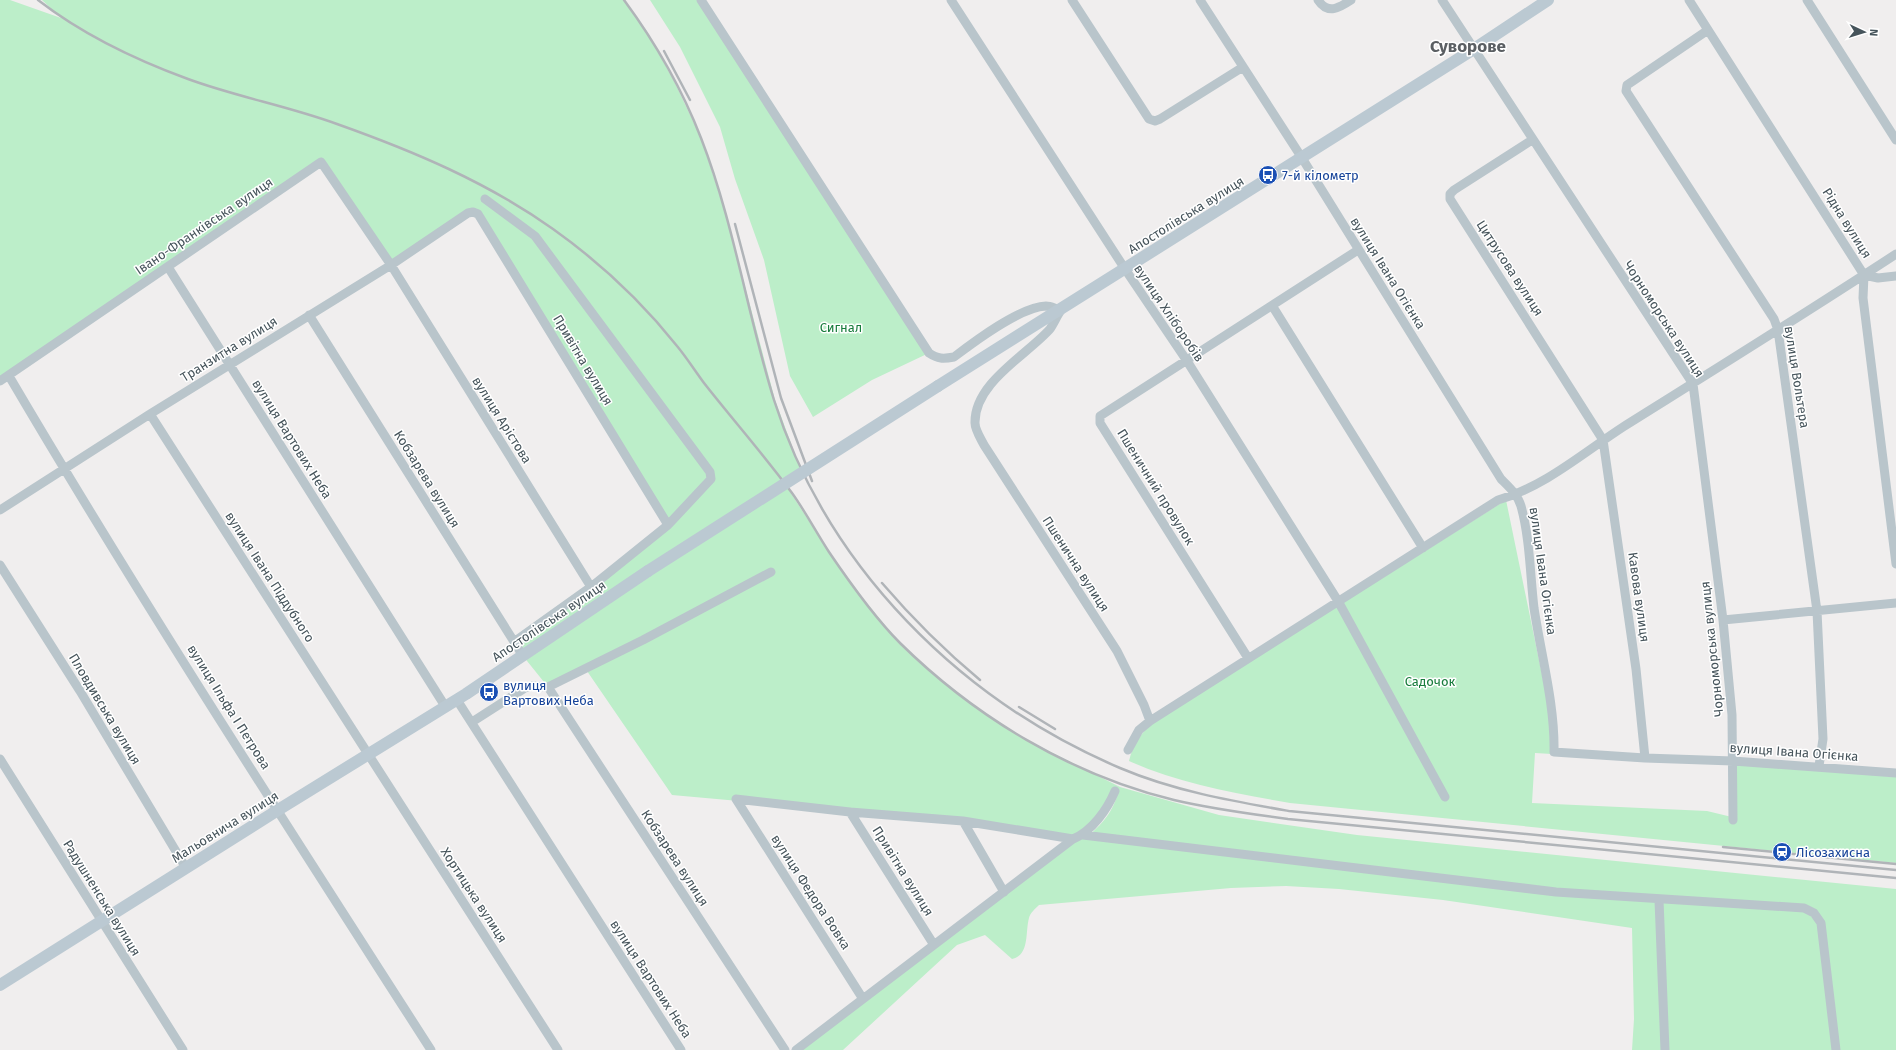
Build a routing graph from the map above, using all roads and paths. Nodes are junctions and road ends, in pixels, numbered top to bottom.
1 (701, 0) edge
2 (951, 0) edge
3 (1072, 0) edge
4 (1200, 0) edge
5 (1318, 0) edge
6 (1351, 0) edge
7 (1442, 0) edge
8 (1548, 0) edge
9 (1689, 0) edge
10 (1807, 0) edge
11 (1708, 30) junction
12 (1474, 49) junction
13 (1242, 66) junction
14 (1532, 140) junction
15 (1896, 140) edge
16 (1302, 158) junction
17 (485, 199) dead end
18 (472, 212) joint
19 (1358, 250) junction
20 (1896, 254) edge
21 (391, 265) junction
22 (168, 267) junction
23 (1125, 270) junction
24 (1864, 275) junction
25 (1896, 276) edge
26 (1273, 307) junction
27 (1061, 310) junction
28 (309, 315) junction
29 (1778, 330) junction
30 (1187, 361) junction
31 (229, 365) junction
32 (9, 376) junction
33 (0, 381) edge
34 (1692, 384) junction
35 (150, 414) junction
36 (1603, 440) junction
37 (64, 470) junction
38 (1516, 495) junction
39 (0, 510) edge
40 (668, 525) junction
41 (1423, 548) junction
42 (1896, 564) edge
43 (0, 565) edge
44 (771, 572) dead end
45 (591, 587) junction
46 (1338, 601) junction
47 (1896, 603) edge
48 (1817, 611) junction
49 (1723, 620) junction
50 (514, 642) junction
51 (523, 656) junction
52 (1248, 658) junction
53 (543, 686) junction
54 (461, 697) junction
55 (445, 706) junction
56 (1150, 721) junction
57 (472, 722) junction
58 (1128, 750) dead end
59 (368, 753) junction
60 (0, 758) edge
61 (1645, 758) junction
62 (1733, 761) junction
63 (1819, 766) junction
64 (1896, 773) edge
65 (1115, 791) dead end
66 (1444, 797) dead end
67 (736, 800) joint
68 (278, 810) junction
69 (850, 812) junction
70 (1733, 820) dead end
71 (963, 821) junction
72 (1083, 835) junction
73 (1073, 839) junction
74 (186, 868) junction
75 (1004, 892) junction
76 (1659, 900) junction
77 (101, 921) junction
78 (934, 945) junction
79 (0, 985) edge
80 (863, 999) junction
81 (183, 1050) edge
82 (431, 1050) edge
83 (558, 1050) edge
84 (681, 1050) edge
85 (785, 1050) edge
86 (796, 1050) edge
87 (1665, 1050) edge
88 (1836, 1050) edge

1 - 27 street
2 - 23 street, вулиця Хліборобів
3 - 13 street
4 - 13 street, вулиця Івана Огієнка
5 - 6 street
7 - 12 street, Чорноморська вулиця
8 - 12 street, Апостолівська вулиця
9 - 11 street, Рідна вулиця
10 - 15 street
11 - 24 street, Рідна вулиця
11 - 29 street, вулиця Вольтера
12 - 14 street, Чорноморська вулиця
12 - 16 street, Апостолівська вулиця
13 - 16 street, вулиця Івана Огієнка
14 - 34 street, Чорноморська вулиця
14 - 36 street, Цитрусова вулиця
16 - 19 street, вулиця Івана Огієнка
16 - 23 street, Апостолівська вулиця
17 - 40 street
18 - 21 street, Транзитна вулиця
18 - 40 street, Привітна вулиця
19 - 26 street
19 - 38 street, вулиця Івана Огієнка
20 - 24 street
21 - 22 street, Івано-Франківська вулиця
21 - 28 street, Транзитна вулиця
21 - 45 street, вулиця Арістова
22 - 31 street, вулиця Вартових Неба
22 - 32 street, Івано-Франківська вулиця
23 - 27 street, Апостолівська вулиця
23 - 30 street, вулиця Хліборобів
24 - 25 street
24 - 29 street
24 - 42 street, Рідна вулиця
26 - 30 street
26 - 41 street
27 - 51 street, Апостолівська вулиця, bridge
27 - 56 street, Пшенична вулиця
28 - 31 street, Транзитна вулиця
28 - 50 street, Кобзарева вулиця
29 - 34 street
29 - 48 street, вулиця Вольтера
30 - 46 street, вулиця Хліборобів
30 - 52 street, Пшеничний провулок
31 - 35 street, Транзитна вулиця
31 - 55 street, вулиця Вартових Неба
32 - 33 street, Івано-Франківська вулиця
32 - 37 street, вулиця Ільфа І Петрова
34 - 36 street
34 - 49 street, Чорноморська вулиця
35 - 37 street, Транзитна вулиця
35 - 59 street, вулиця Івана Піддубного
36 - 38 street
36 - 61 street, Кавова вулиця
37 - 39 street, Транзитна вулиця
37 - 68 street, вулиця Ільфа І Петрова
38 - 41 street
38 - 61 street, вулиця Івана Огієнка
40 - 45 street
41 - 46 street
43 - 74 street, Пловдивська вулиця
44 - 53 street
45 - 50 street
46 - 52 street
46 - 66 street, вулиця Хліборобів
47 - 48 street
48 - 49 street
48 - 63 street, вулиця Вольтера
49 - 62 street, Чорноморська вулиця
50 - 51 street, Кобзарева вулиця
51 - 54 street, Апостолівська вулиця
52 - 56 street
53 - 57 street
53 - 85 street, Кобзарева вулиця
54 - 55 street, Мальовнича вулиця
54 - 57 street, вулиця Вартових Неба
55 - 59 street, Мальовнича вулиця
56 - 58 street
57 - 84 street, вулиця Вартових Неба
59 - 68 street, Мальовнича вулиця
59 - 83 street, Хортицька вулиця
60 - 77 street, Радушненська вулиця
61 - 62 street, вулиця Івана Огієнка
62 - 63 street, вулиця Івана Огієнка
62 - 70 street, Чорноморська вулиця
63 - 64 street, вулиця Івана Огієнка
65 - 72 street
67 - 69 street, Привітна вулиця
67 - 80 street, вулиця Федора Вовка
68 - 74 street, Мальовнича вулиця
68 - 82 street, вулиця Ільфа І Петрова
69 - 71 street, Привітна вулиця
69 - 78 street, Привітна вулиця
71 - 73 street, Привітна вулиця
71 - 75 street
72 - 73 street
72 - 76 street
73 - 75 street
74 - 77 street, Мальовнича вулиця
75 - 78 street
76 - 87 street
76 - 88 street
77 - 79 street, Мальовнича вулиця
77 - 81 street, Радушненська вулиця
78 - 80 street
80 - 86 street

